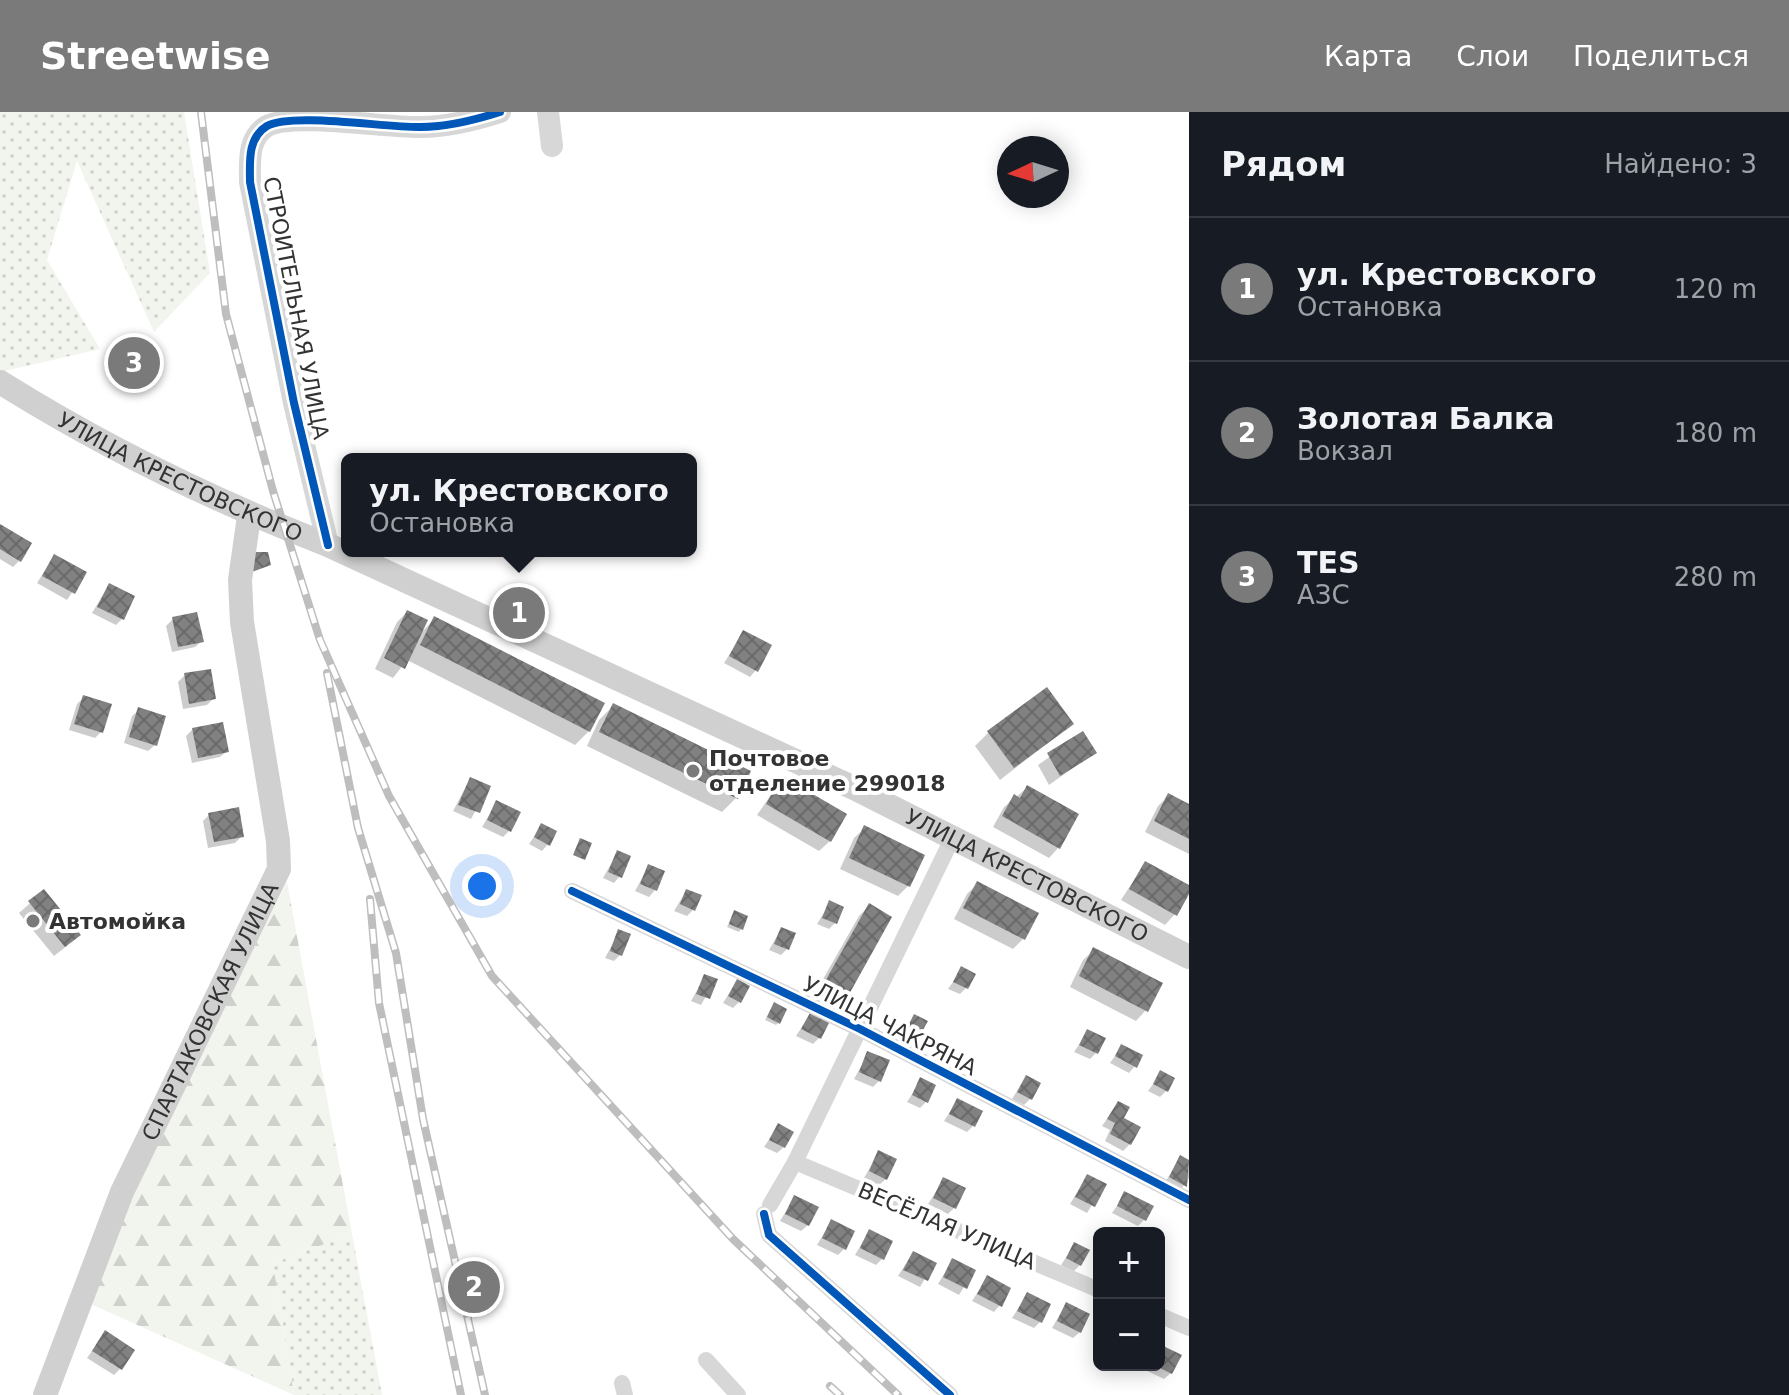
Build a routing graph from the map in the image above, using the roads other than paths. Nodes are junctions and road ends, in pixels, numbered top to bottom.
1 (500, 112) edge
2 (548, 112) edge
3 (294, 116) edge
4 (476, 116) edge
5 (394, 119) edge
6 (552, 146) dead end
7 (0, 382) edge
8 (249, 516) junction
9 (328, 545) junction
10 (341, 551) edge
11 (354, 557) edge
12 (953, 837) junction
13 (572, 891) dead end
14 (1189, 957) edge
15 (860, 1029) junction
16 (795, 1162) junction
17 (1189, 1200) edge
18 (1093, 1287) edge
19 (1165, 1318) edge
20 (1189, 1328) edge
21 (706, 1360) dead end
22 (45, 1395) edge
23 (738, 1395) edge
24 (950, 1395) edge

1 - 4 street, СТРОИТЕЛЬНАЯ УЛИЦА
2 - 6 street
3 - 5 street, СТРОИТЕЛЬНАЯ УЛИЦА
3 - 9 street, СТРОИТЕЛЬНАЯ УЛИЦА
4 - 5 street, СТРОИТЕЛЬНАЯ УЛИЦА
7 - 8 main road, УЛИЦА КРЕСТОВСКОГО
8 - 9 main road, УЛИЦА КРЕСТОВСКОГО
8 - 22 main road, СПАРТАКОВСКАЯ УЛИЦА
9 - 10 main road, УЛИЦА КРЕСТОВСКОГО
11 - 12 main road, УЛИЦА КРЕСТОВСКОГО
12 - 14 main road, УЛИЦА КРЕСТОВСКОГО
12 - 15 street
13 - 15 street, УЛИЦА ЧАКРЯНА
15 - 16 street
15 - 17 street, УЛИЦА ЧАКРЯНА
16 - 18 street, ВЕСЁЛАЯ УЛИЦА
16 - 24 street
19 - 20 street
21 - 23 street

